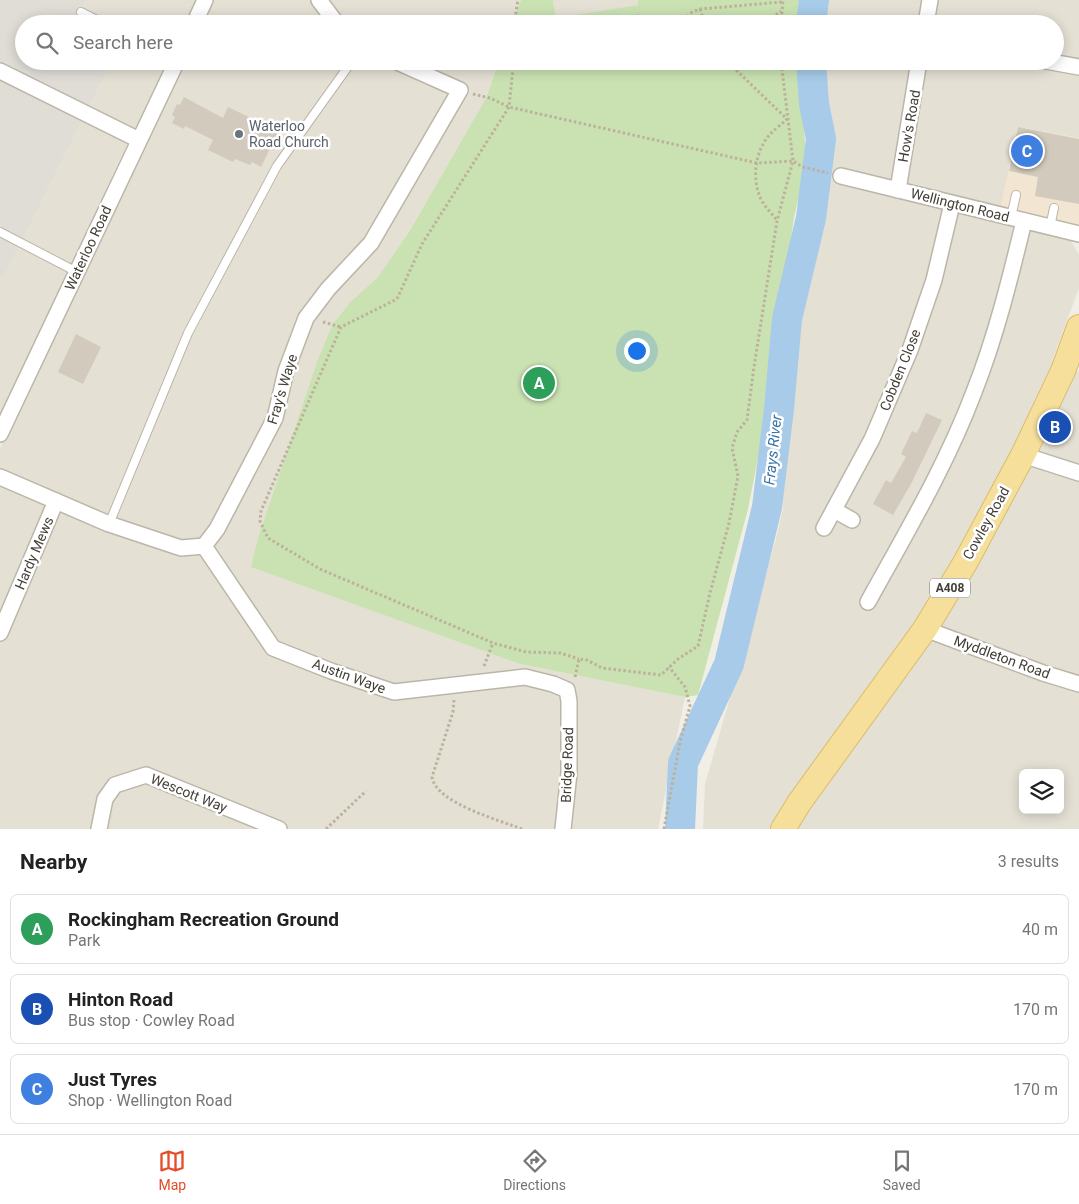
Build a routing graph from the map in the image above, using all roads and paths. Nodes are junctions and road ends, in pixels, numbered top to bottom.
1 (205, 0) edge
2 (518, 0) edge
3 (930, 0) edge
4 (782, 1) edge
5 (323, 2) edge
6 (700, 9) junction
7 (781, 11) junction
8 (81, 12) dead end
9 (87, 15) edge
10 (198, 15) edge
11 (331, 15) edge
12 (516, 15) edge
13 (689, 15) edge
14 (702, 15) edge
15 (776, 15) edge
16 (781, 15) edge
17 (928, 15) edge
18 (1064, 64) edge
19 (1079, 67) edge
20 (173, 70) edge
21 (346, 70) edge
22 (415, 70) edge
23 (513, 70) edge
24 (736, 70) edge
25 (782, 70) edge
26 (918, 70) edge
27 (0, 71) edge
28 (460, 90) junction
29 (508, 107) junction
30 (787, 119) junction
31 (139, 140) junction
32 (793, 161) junction
33 (757, 162) junction
34 (836, 175) joint
35 (898, 190) junction
36 (1016, 195) dead end
37 (952, 204) junction
38 (1054, 208) dead end
39 (1017, 219) junction
40 (777, 221) junction
41 (1050, 227) junction
42 (0, 232) edge
43 (1079, 234) edge
44 (77, 272) junction
45 (1079, 327) edge
46 (5, 409) edge
47 (0, 434) edge
48 (1024, 455) junction
49 (1079, 473) edge
50 (0, 477) edge
51 (56, 501) junction
52 (834, 510) junction
53 (852, 520) dead end
54 (109, 524) junction
55 (824, 528) dead end
56 (204, 546) junction
57 (868, 602) dead end
58 (925, 629) junction
59 (0, 633) edge
60 (493, 643) junction
61 (580, 659) junction
62 (669, 668) junction
63 (478, 683) junction
64 (1079, 684) edge
65 (455, 685) junction
66 (569, 701) junction
67 (366, 791) dead end
68 (99, 829) edge
69 (279, 829) edge
70 (326, 829) edge
71 (522, 829) edge
72 (564, 829) edge
73 (664, 829) edge
74 (783, 829) edge

1 - 10 street
2 - 12 path
3 - 17 street
4 - 6 path
4 - 7 path
5 - 11 street
6 - 13 path
6 - 14 path
7 - 15 path
7 - 16 path
8 - 9 lane
18 - 19 street
20 - 31 street, Waterloo Road
21 - 54 lane
22 - 28 street
23 - 29 path
24 - 30 path
25 - 30 path
26 - 35 street, How's Road
27 - 31 street
28 - 29 path
28 - 56 street, Fray's Waye
29 - 33 path
29 - 60 path
30 - 32 path
30 - 33 path
31 - 44 street, Waterloo Road
32 - 33 path
32 - 34 path
32 - 40 path
33 - 40 path
34 - 35 street, Wellington Road
35 - 37 street, Wellington Road
36 - 39 lane
37 - 39 street, Wellington Road
37 - 52 street, Cobden Close
38 - 41 lane
39 - 41 street, Wellington Road
39 - 57 street
40 - 62 path
41 - 43 street, Wellington Road
42 - 44 lane
44 - 46 street, Waterloo Road
45 - 48 main road, Cowley Road / A408
46 - 47 street, Waterloo Road
48 - 49 street
48 - 58 main road, Cowley Road / A408
50 - 51 street
51 - 54 street
51 - 59 street, Hardy Mews
52 - 53 street
52 - 55 street, Cobden Close
54 - 56 street
56 - 65 street, Austin Waye
58 - 64 street, Myddleton Road
58 - 74 main road, Cowley Road / A408
60 - 61 path
60 - 63 path
61 - 62 path
61 - 66 path
62 - 73 path
63 - 65 street, Austin Waye
63 - 66 street, Austin Waye
65 - 71 path
66 - 72 street, Bridge Road
67 - 70 path
68 - 69 street, Wescott Way

